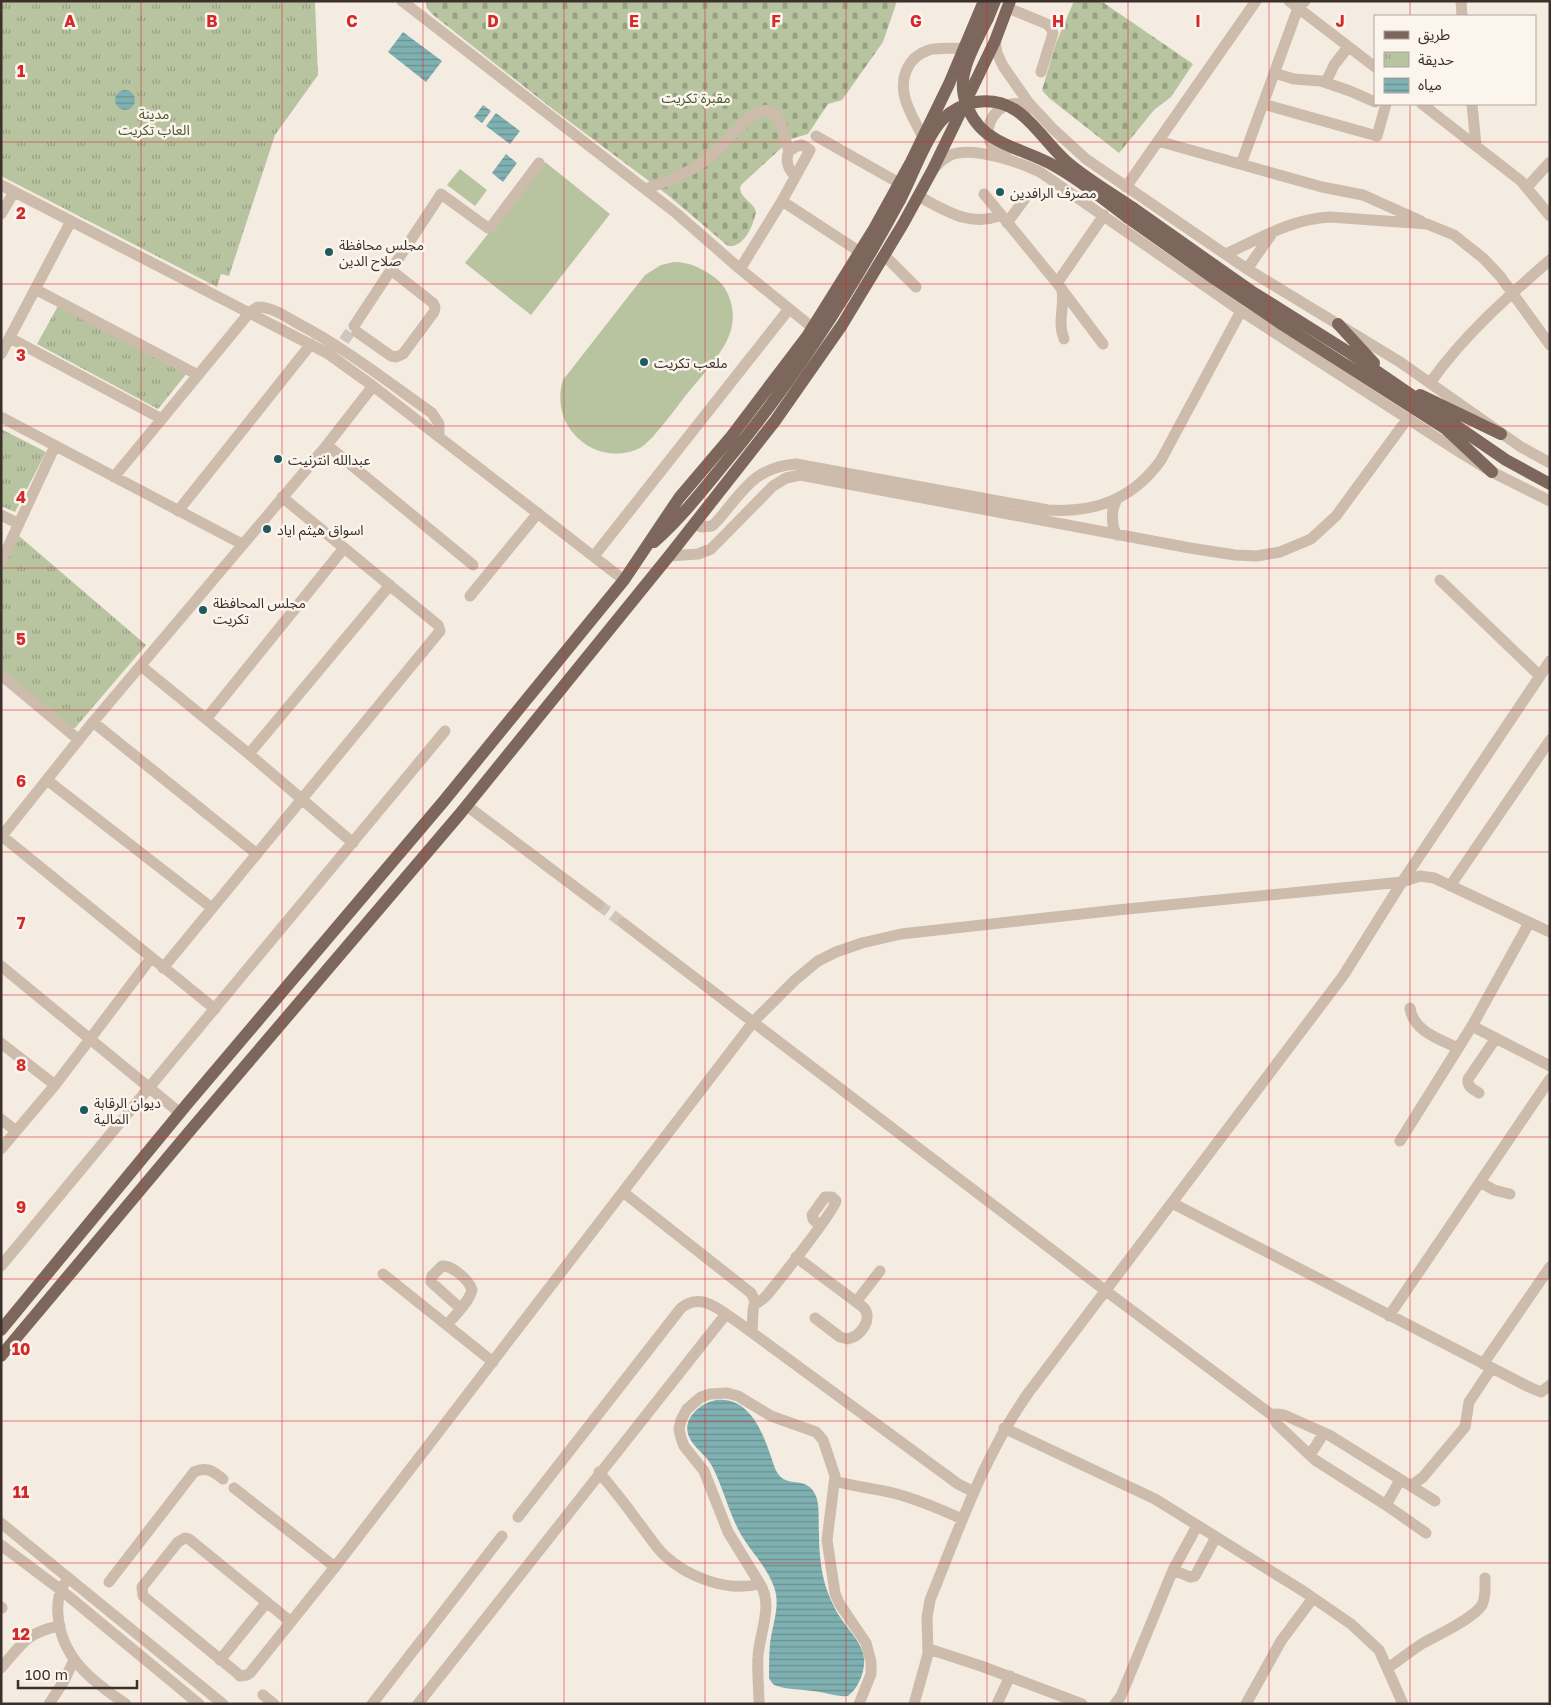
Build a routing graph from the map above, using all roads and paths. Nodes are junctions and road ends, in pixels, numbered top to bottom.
1 (402, 1) edge
2 (984, 1) edge
3 (995, 1) edge
4 (1256, 1) edge
5 (1461, 1) edge
6 (1009, 4) edge
7 (1297, 4) edge
8 (1462, 15) edge
9 (995, 41) junction
10 (1348, 46) junction
11 (965, 48) junction
12 (1374, 66) edge
13 (1041, 72) dead end
14 (1274, 73) junction
15 (1326, 82) junction
16 (1374, 101) edge
17 (1263, 104) junction
18 (1381, 105) edge
19 (1423, 105) edge
20 (1472, 105) edge
21 (1043, 119) junction
22 (816, 136) dead end
23 (923, 137) junction
24 (1158, 141) junction
25 (1476, 146) junction
26 (788, 151) junction
27 (1550, 162) edge
28 (539, 163) dead end
29 (1241, 164) junction
30 (1026, 165) junction
31 (933, 169) junction
32 (795, 176) junction
33 (899, 183) junction
34 (1, 185) edge
35 (1126, 187) junction
36 (1527, 187) junction
37 (645, 189) junction
38 (14, 192) junction
39 (984, 194) dead end
40 (918, 196) junction
41 (1026, 197) dead end
42 (782, 202) junction
43 (1130, 212) junction
44 (1, 214) edge
45 (1104, 215) junction
46 (1550, 216) edge
47 (1004, 219) junction
48 (71, 221) junction
49 (1427, 224) junction
50 (1272, 234) junction
51 (860, 252) junction
52 (1226, 254) junction
53 (884, 256) junction
54 (1550, 260) edge
55 (740, 268) junction
56 (1247, 269) junction
57 (391, 270) junction
58 (1059, 286) junction
59 (916, 287) dead end
60 (35, 289) junction
61 (1512, 293) junction
62 (789, 309) junction
63 (1241, 311) junction
64 (250, 312) junction
65 (1265, 313) junction
66 (1338, 324) junction
67 (813, 328) junction
68 (1269, 329) junction
69 (10, 338) junction
70 (1064, 339) dead end
71 (311, 344) junction
72 (1103, 344) dead end
73 (1550, 345) edge
74 (1, 354) edge
75 (198, 376) junction
76 (1430, 384) junction
77 (1358, 385) junction
78 (1388, 385) junction
79 (373, 386) junction
80 (1402, 389) junction
81 (1, 417) edge
82 (1408, 418) junction
83 (162, 419) junction
84 (1446, 430) junction
85 (1501, 434) junction
86 (439, 436) junction
87 (326, 445) junction
88 (55, 446) junction
89 (1506, 460) junction
90 (1550, 463) edge
91 (1492, 472) junction
92 (114, 477) junction
93 (1550, 484) edge
94 (282, 497) junction
95 (1117, 499) junction
96 (1550, 500) edge
97 (1096, 507) junction
98 (178, 511) junction
99 (538, 513) junction
100 (1, 515) edge
101 (19, 524) junction
102 (694, 524) junction
103 (1100, 532) junction
104 (1116, 535) junction
105 (242, 544) junction
106 (344, 548) junction
107 (645, 550) junction
108 (594, 556) junction
109 (669, 556) junction
110 (1, 562) edge
111 (473, 565) dead end
112 (624, 580) junction
113 (1440, 580) dead end
114 (390, 585) junction
115 (470, 596) dead end
116 (1550, 661) edge
117 (141, 666) junction
118 (1, 675) edge
119 (1540, 676) junction
120 (206, 719) junction
121 (93, 722) junction
122 (445, 731) dead end
123 (79, 740) junction
124 (1550, 740) edge
125 (249, 754) junction
126 (48, 780) junction
127 (302, 800) junction
128 (443, 802) junction
129 (463, 810) junction
130 (2, 837) edge
131 (353, 843) junction
132 (257, 854) junction
133 (1402, 882) junction
134 (1450, 886) junction
135 (599, 905) tunnel mouth
136 (212, 908) junction
137 (623, 923) tunnel mouth
138 (1529, 923) junction
139 (1550, 932) edge
140 (151, 958) junction
141 (1, 966) edge
142 (163, 968) junction
143 (1410, 1008) dead end
144 (215, 1009) junction
145 (754, 1021) junction
146 (1472, 1026) junction
147 (1496, 1038) junction
148 (90, 1039) junction
149 (1, 1043) edge
150 (1458, 1048) junction
151 (1550, 1066) edge
152 (1550, 1079) edge
153 (55, 1085) junction
154 (150, 1087) junction
155 (1479, 1093) dead end
156 (180, 1113) junction
157 (1, 1119) edge
158 (16, 1131) junction
159 (1400, 1141) dead end
160 (1, 1149) edge
161 (1480, 1182) junction
162 (623, 1192) junction
163 (1172, 1203) junction
164 (1497, 1204) dead end
165 (820, 1226) dead end
166 (796, 1257) junction
167 (1, 1266) edge
168 (1550, 1267) edge
169 (880, 1271) dead end
170 (383, 1274) dead end
171 (1106, 1291) junction
172 (856, 1302) junction
173 (754, 1307) junction
174 (460, 1308) dead end
175 (1389, 1316) junction
176 (730, 1317) junction
177 (815, 1318) dead end
178 (447, 1325) junction
179 (1, 1330) edge
180 (752, 1332) junction
181 (1, 1356) edge
182 (493, 1362) junction
183 (1487, 1366) junction
184 (1550, 1385) edge
185 (1272, 1415) junction
186 (1004, 1428) junction
187 (1324, 1433) junction
188 (1310, 1455) junction
189 (599, 1472) junction
190 (222, 1479) dead end
191 (1400, 1480) junction
192 (835, 1481) junction
193 (1411, 1486) junction
194 (234, 1488) dead end
195 (974, 1492) junction
196 (1435, 1502) dead end
197 (1386, 1505) junction
198 (518, 1517) dead end
199 (962, 1519) junction
200 (1, 1523) edge
201 (1197, 1526) junction
202 (1426, 1533) dead end
203 (502, 1536) dead end
204 (1216, 1537) junction
205 (1, 1545) edge
206 (335, 1567) junction
207 (1174, 1570) junction
208 (69, 1577) junction
209 (1485, 1578) dead end
210 (109, 1582) dead end
211 (760, 1584) junction
212 (61, 1590) junction
213 (1313, 1598) junction
214 (266, 1602) junction
215 (291, 1622) junction
216 (60, 1626) junction
217 (146, 1639) junction
218 (929, 1649) junction
219 (135, 1652) junction
220 (74, 1660) junction
221 (220, 1660) junction
222 (1, 1668) edge
223 (1388, 1668) junction
224 (1010, 1676) junction
225 (263, 1695) dead end
226 (125, 1703) edge
227 (49, 1704) edge
228 (199, 1704) edge
229 (223, 1704) edge
230 (274, 1704) edge
231 (372, 1704) edge
232 (418, 1704) edge
233 (759, 1704) edge
234 (859, 1704) edge
235 (914, 1704) edge
236 (997, 1704) edge
237 (1082, 1704) edge
238 (1115, 1704) edge
239 (1246, 1704) edge
240 (1403, 1704) edge

1 - 37 street
2 - 11 main road
3 - 43 main road, bridge
4 - 24 street
5 - 8 street
6 - 9 main road
6 - 13 street
7 - 10 street
7 - 14 street
9 - 21 street
9 - 31 main road
10 - 12 street
10 - 15 street
11 - 23 main road
11 - 23 street
14 - 15 street
14 - 17 street
15 - 16 street
17 - 18 street
17 - 29 street
19 - 25 street
20 - 25 street
21 - 30 street
21 - 35 street
22 - 33 street
23 - 33 main road
24 - 29 street
24 - 35 street
25 - 36 street
26 - 32 street
26 - 32 street
26 - 37 street
27 - 36 street
28 - 57 street
29 - 49 street
30 - 31 street
30 - 45 street
31 - 40 main road
32 - 42 street
33 - 51 main road
34 - 38 street
35 - 52 street
36 - 46 street
37 - 55 street
38 - 44 street
38 - 48 street
39 - 47 street
40 - 47 street
40 - 53 main road
41 - 47 street
42 - 51 street
42 - 55 street
43 - 65 main road
43 - 78 main road
43 - 107 main road, bridge
45 - 58 street
45 - 63 street
47 - 58 street
48 - 60 street
48 - 64 street
49 - 50 street
49 - 61 street
50 - 52 street
50 - 56 street
51 - 67 main road
52 - 56 street
53 - 59 street
53 - 102 main road
54 - 61 street
55 - 62 street
56 - 66 street
57 - 57 street
58 - 70 street
58 - 72 street
60 - 69 street
60 - 75 street
61 - 73 street
61 - 76 street
62 - 67 street
62 - 108 street
63 - 68 street
63 - 95 street
64 - 71 street
64 - 75 street
64 - 86 street
65 - 68 main road
65 - 78 main road
66 - 76 street
66 - 78 main road
67 - 107 main road
68 - 77 street
69 - 74 street
69 - 83 street
71 - 79 street
71 - 98 street
75 - 83 street
76 - 85 street
77 - 78 main road
77 - 82 street
78 - 80 main road
78 - 84 main road
79 - 86 street
79 - 87 street
80 - 85 main road
80 - 89 main road
81 - 88 street
82 - 91 street
82 - 104 street
83 - 92 street
84 - 89 main road
84 - 91 main road
85 - 90 street
86 - 99 street
87 - 94 street
87 - 111 street
88 - 92 street
88 - 101 street
89 - 93 main road
91 - 96 street
92 - 98 street
94 - 105 street
94 - 106 street
95 - 97 street
95 - 104 street
97 - 102 street
97 - 103 street
98 - 105 street
99 - 108 street
99 - 115 street
100 - 101 street
101 - 110 street
102 - 109 main road
103 - 104 street
103 - 109 street
105 - 117 street
106 - 114 street
106 - 120 street
107 - 112 main road
108 - 112 street
109 - 129 main road
112 - 128 main road
113 - 119 street
114 - 125 street
114 - 127 street
116 - 119 street
117 - 120 street
117 - 121 street
118 - 123 street
119 - 133 street
120 - 125 street
121 - 123 street
121 - 132 street
122 - 131 street
123 - 126 street
124 - 134 street
125 - 127 street
126 - 130 street
126 - 136 street
127 - 131 street
127 - 132 street
128 - 129 main road
128 - 156 main road
129 - 135 street
129 - 181 main road
130 - 140 street
131 - 144 street
132 - 136 street
133 - 134 street
133 - 145 street
133 - 163 street
134 - 138 street
136 - 142 street
137 - 145 street
138 - 139 street
138 - 146 street
140 - 142 street
140 - 148 street
141 - 148 street
142 - 144 street
143 - 150 street
144 - 154 street
145 - 162 street
145 - 171 street
146 - 147 street
146 - 150 street
147 - 151 street
147 - 155 street
148 - 153 street
148 - 154 street
149 - 153 street
150 - 159 street
152 - 161 street
153 - 158 street
154 - 156 street
154 - 167 street
156 - 179 main road
157 - 158 street
158 - 160 street
161 - 164 street
161 - 175 street
162 - 173 street
162 - 182 street
163 - 171 street
163 - 175 street
165 - 166 street
166 - 172 street
166 - 173 street
168 - 183 street
169 - 172 street
170 - 178 street
171 - 185 street
171 - 186 street
172 - 177 street
173 - 176 street
173 - 180 street
174 - 178 street
175 - 183 street
176 - 180 street
176 - 189 street
176 - 198 street
178 - 182 street
180 - 195 street
182 - 206 street
183 - 184 street
183 - 193 street
185 - 187 street
185 - 188 street
186 - 195 street
186 - 201 street
187 - 188 street
187 - 191 street
188 - 197 street
189 - 211 street
189 - 232 street
190 - 210 street
191 - 193 street
191 - 197 street
192 - 199 street
192 - 211 street
192 - 234 street
193 - 196 street
194 - 206 street
195 - 199 street
197 - 202 street
199 - 218 street
200 - 208 street
201 - 204 street
201 - 207 street
203 - 231 street
204 - 207 street
204 - 213 street
205 - 212 street
206 - 215 street
207 - 238 street
208 - 212 street
208 - 217 street
209 - 223 street
211 - 233 street
212 - 216 street
212 - 219 street
213 - 223 street
213 - 239 street
214 - 215 street
214 - 221 street
214 - 221 street
215 - 221 street
216 - 220 street
216 - 222 street
217 - 219 street
217 - 229 street
218 - 224 street
218 - 235 street
219 - 228 street
220 - 226 street
220 - 227 street
223 - 240 street
224 - 236 street
224 - 237 street
225 - 230 street

